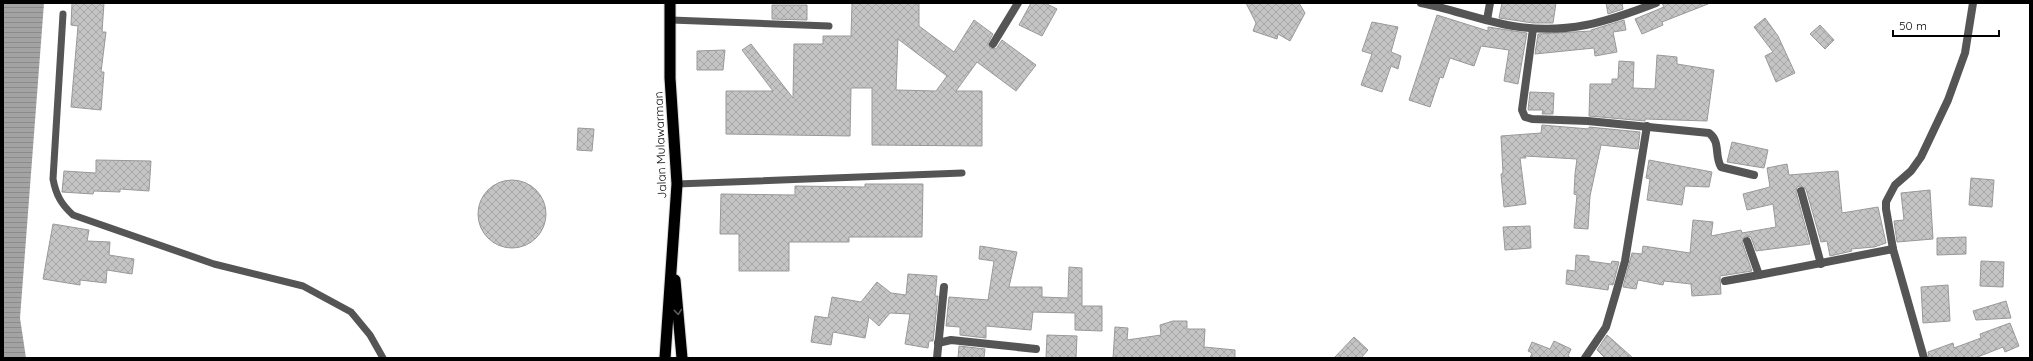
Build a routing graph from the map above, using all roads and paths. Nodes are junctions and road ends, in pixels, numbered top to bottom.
1 (670, 3) edge
2 (1018, 3) edge
3 (1423, 3) edge
4 (1490, 3) edge
5 (1656, 3) edge
6 (1973, 3) edge
7 (63, 14) dead end
8 (670, 20) junction
9 (1487, 20) junction
10 (829, 26) dead end
11 (1533, 29) junction
12 (993, 44) dead end
13 (1648, 126) junction
14 (962, 174) dead end
15 (1754, 175) dead end
16 (677, 184) junction
17 (1801, 191) dead end
18 (1747, 241) dead end
19 (671, 245) junction
20 (1893, 249) junction
21 (1821, 264) junction
22 (1759, 275) junction
23 (1725, 281) dead end
24 (944, 287) dead end
25 (938, 342) junction
26 (1036, 349) dead end
27 (384, 358) edge
28 (665, 358) edge
29 (682, 358) edge
30 (937, 358) edge
31 (1586, 358) edge
32 (1924, 358) edge

1 - 8 highway, Jalan Mulawarman
2 - 12 street
3 - 9 street
4 - 9 street
5 - 11 street
6 - 20 street
7 - 27 lane
8 - 10 lane
8 - 16 highway, Jalan Mulawarman
9 - 11 street
11 - 13 street
13 - 15 street
13 - 31 street
14 - 16 lane
16 - 19 highway, Jalan Mulawarman
17 - 21 street
18 - 22 street
19 - 28 highway, Jalan Mulawarman
19 -> 29 highway
20 - 21 street
20 - 32 street
21 - 22 street
22 - 23 street
24 - 25 street
25 - 26 street
25 - 30 street

